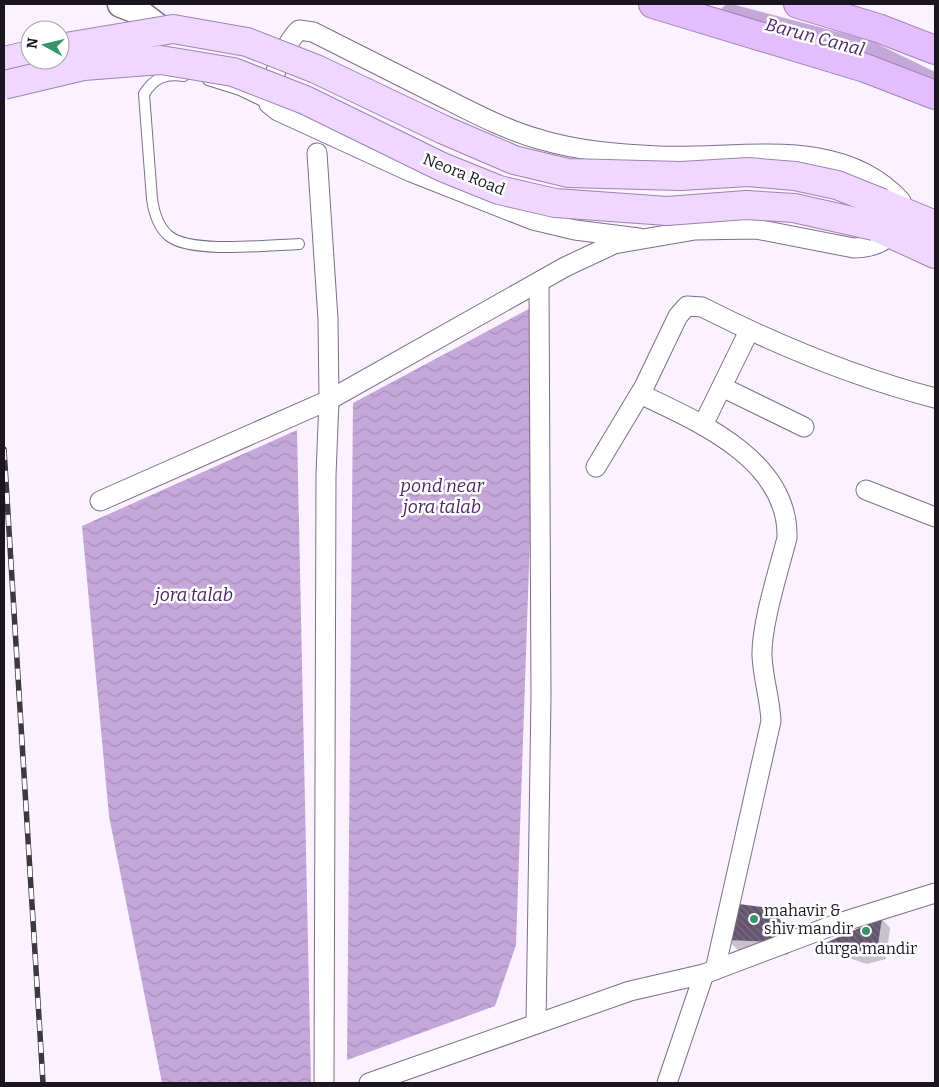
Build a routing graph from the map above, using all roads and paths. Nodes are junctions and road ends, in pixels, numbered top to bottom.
1 (121, 4) edge
2 (653, 4) edge
3 (798, 4) edge
4 (163, 31) junction
5 (197, 34) junction
6 (70, 46) edge
7 (935, 50) edge
8 (20, 57) edge
9 (4, 61) edge
10 (196, 74) junction
11 (4, 85) edge
12 (935, 95) edge
13 (269, 104) junction
14 (317, 153) dead end
15 (887, 218) junction
16 (935, 225) edge
17 (639, 238) junction
18 (299, 244) dead end
19 (935, 254) edge
20 (539, 283) junction
21 (749, 331) junction
22 (722, 387) junction
23 (640, 394) junction
24 (935, 398) edge
25 (329, 400) junction
26 (703, 425) junction
27 (804, 427) dead end
28 (596, 467) dead end
29 (866, 490) dead end
30 (100, 501) dead end
31 (935, 517) edge
32 (935, 893) edge
33 (709, 972) junction
34 (536, 1024) junction
35 (324, 1083) edge
36 (369, 1083) edge
37 (667, 1083) edge

1 - 4 street
2 - 12 highway
3 - 7 highway
4 - 5 main road, Neora Road, bridge
4 - 6 main road, Neora Road, bridge
5 - 10 main road
5 - 15 main road, Neora Road, bridge
8 - 9 main road
10 - 11 main road, Neora Road, bridge
10 - 13 lane
10 - 15 main road, Neora Road, bridge
10 - 18 lane
13 - 15 street
13 - 17 street
14 - 25 street
15 - 16 main road
15 - 17 street
15 - 19 main road, Neora Road
17 - 20 street
20 - 25 street
20 - 34 street
21 - 22 street
21 - 23 street
21 - 24 street
22 - 26 street
22 - 27 street
23 - 26 street
23 - 28 street
25 - 30 street
25 - 35 street
26 - 33 street
29 - 31 street
32 - 33 street
33 - 34 street
33 - 37 street
34 - 36 street

